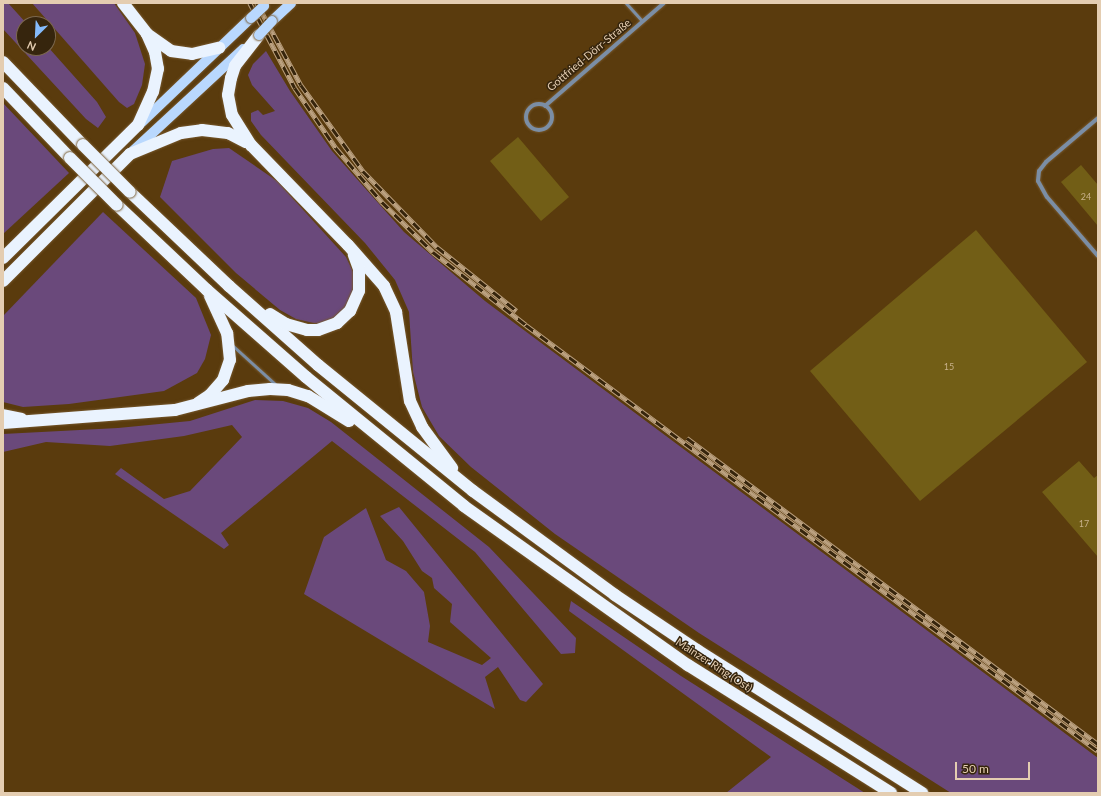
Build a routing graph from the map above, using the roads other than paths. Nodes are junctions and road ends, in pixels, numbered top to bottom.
1 (123, 3) edge
2 (291, 3) edge
3 (626, 3) edge
4 (664, 3) edge
5 (265, 4) edge
6 (642, 21) junction
7 (147, 34) junction
8 (259, 35) junction
9 (219, 48) junction
10 (3, 62) edge
11 (5, 91) edge
12 (545, 106) junction
13 (1098, 118) edge
14 (138, 125) junction
15 (250, 145) junction
16 (130, 154) junction
17 (20, 240) junction
18 (348, 245) junction
19 (3, 246) edge
20 (1098, 256) edge
21 (3, 258) edge
22 (3, 281) edge
23 (229, 286) junction
24 (207, 290) junction
25 (230, 343) junction
26 (281, 389) junction
27 (190, 407) junction
28 (3, 414) edge
29 (45, 422) junction
30 (3, 424) edge
31 (389, 446) junction
32 (474, 491) junction
33 (890, 793) edge
34 (922, 793) edge

1 - 7 highway
2 - 8 main road, bridge
3 - 6 lane
4 - 6 street, Gottfried-Dörr-Straße
5 - 9 main road, bridge
6 - 12 street, Gottfried-Dörr-Straße
7 - 9 highway
7 - 14 highway
8 - 15 highway
8 - 16 main road
9 - 14 main road
10 - 23 highway, bridge
11 - 24 highway, bridge
12 - 12 street, Gottfried-Dörr-Straße
13 - 20 street
14 - 17 highway
15 - 16 highway
15 - 18 highway
16 - 22 highway
17 - 19 highway
17 - 21 highway
18 - 23 highway
18 - 32 highway
23 - 32 highway
24 - 25 highway
24 - 31 highway
25 - 26 lane
25 - 27 highway
26 - 27 highway
26 - 31 highway
27 - 29 highway
28 - 29 highway
29 - 30 highway
31 - 33 highway, Mainzer Ring (Ost)
32 - 34 highway, Mainzer Ring (Ost)

